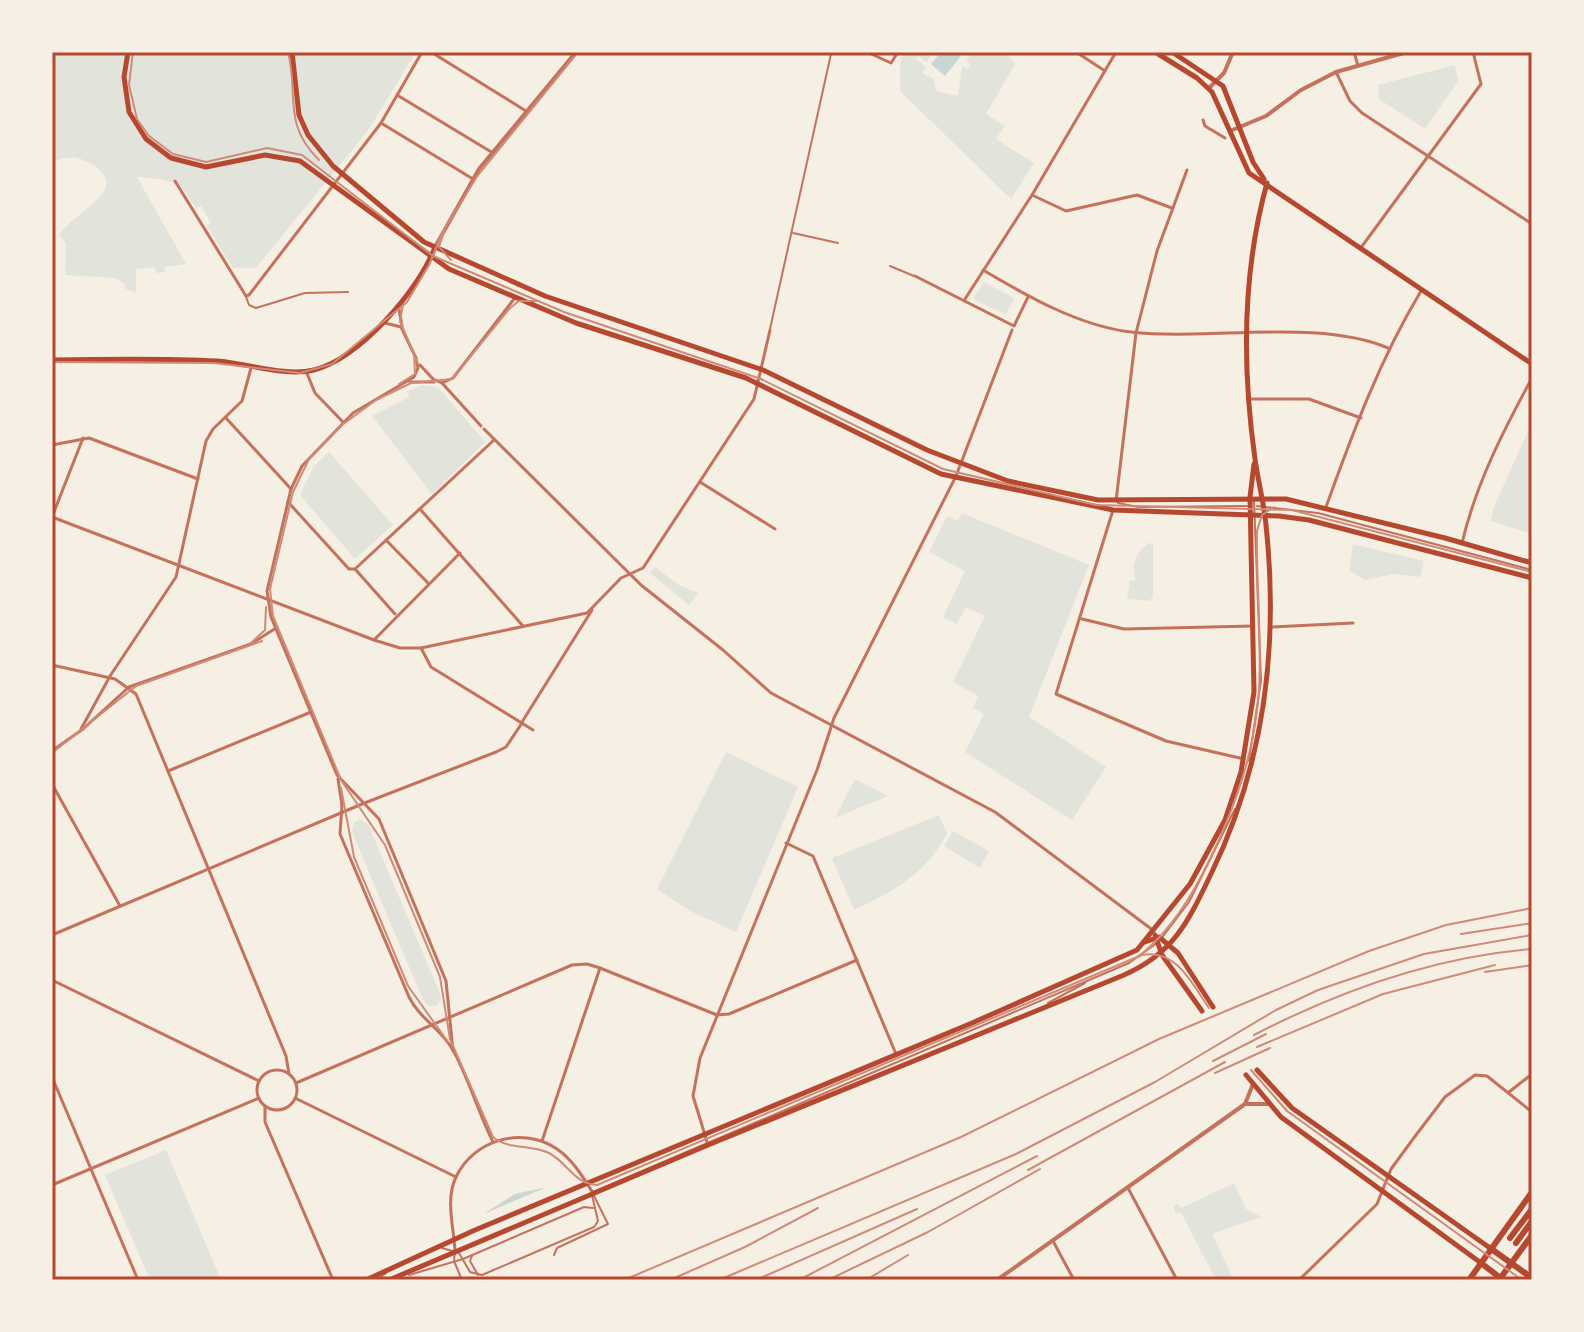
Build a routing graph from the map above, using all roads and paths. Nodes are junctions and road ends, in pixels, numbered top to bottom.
1 (128, 52) edge
2 (292, 52) edge
3 (422, 52) edge
4 (431, 52) edge
5 (576, 52) edge
6 (867, 52) edge
7 (898, 52) edge
8 (1076, 52) edge
9 (1116, 52) edge
10 (1155, 52) edge
11 (1172, 52) edge
12 (1233, 52) edge
13 (1354, 52) edge
14 (1407, 52) edge
15 (1473, 52) edge
16 (831, 53) edge
17 (1358, 66) junction
18 (1105, 71) junction
19 (1336, 72) junction
20 (1218, 80) junction
21 (1209, 88) junction
22 (397, 95) junction
23 (526, 111) junction
24 (1203, 120) dead end
25 (381, 123) junction
26 (1240, 127) junction
27 (1230, 131) junction
28 (1225, 138) dead end
29 (493, 153) junction
30 (1428, 158) junction
31 (1187, 170) dead end
32 (343, 175) junction
33 (473, 179) junction
34 (175, 181) dead end
35 (1267, 183) junction
36 (335, 184) junction
37 (1032, 195) junction
38 (1172, 208) junction
39 (1532, 224) edge
40 (791, 232) junction
41 (838, 243) dead end
42 (435, 247) junction
43 (1360, 249) junction
44 (431, 257) junction
45 (890, 266) dead end
46 (983, 270) junction
47 (915, 276) joint
48 (1421, 291) junction
49 (348, 292) dead end
50 (246, 296) junction
51 (1028, 297) junction
52 (514, 298) junction
53 (965, 299) junction
54 (401, 307) junction
55 (380, 325) junction
56 (1013, 328) junction
57 (404, 330) junction
58 (770, 330) joint
59 (1246, 332) junction
60 (1136, 333) junction
61 (1388, 348) junction
62 (416, 359) junction
63 (52, 360) edge
64 (1531, 361) edge
65 (252, 364) junction
66 (763, 370) junction
67 (306, 371) junction
68 (1532, 378) edge
69 (441, 383) junction
70 (403, 384) junction
71 (760, 384) junction
72 (1250, 399) junction
73 (226, 418) junction
74 (1361, 418) junction
75 (343, 422) junction
76 (83, 438) junction
77 (494, 440) junction
78 (52, 445) edge
79 (1255, 459) junction
80 (958, 471) junction
81 (198, 479) junction
82 (700, 482) junction
83 (291, 489) junction
84 (1250, 497) junction
85 (1261, 497) junction
86 (1116, 501) junction
87 (288, 502) junction
88 (1256, 505) junction
89 (1138, 507) junction
90 (1326, 508) junction
91 (420, 509) junction
92 (1113, 510) junction
93 (1257, 515) junction
94 (52, 517) edge
95 (775, 529) dead end
96 (386, 540) junction
97 (1462, 544) junction
98 (460, 553) junction
99 (1532, 563) edge
100 (180, 568) junction
101 (355, 569) junction
102 (1532, 570) edge
103 (631, 574) junction
104 (1532, 578) edge
105 (428, 584) junction
106 (268, 600) junction
107 (592, 610) junction
108 (396, 615) junction
109 (1082, 619) junction
110 (1353, 623) dead end
111 (523, 626) junction
112 (1253, 626) junction
113 (1268, 627) junction
114 (276, 628) junction
115 (374, 640) junction
116 (421, 648) junction
117 (52, 665) edge
118 (1532, 677) edge
119 (109, 678) junction
120 (129, 687) junction
121 (311, 712) junction
122 (522, 723) junction
123 (831, 727) junction
124 (533, 730) dead end
125 (79, 732) junction
126 (1532, 735) edge
127 (52, 751) edge
128 (1244, 759) junction
129 (168, 771) junction
130 (337, 775) junction
131 (52, 784) edge
132 (362, 804) junction
133 (341, 813) junction
134 (786, 843) junction
135 (208, 869) junction
136 (120, 906) junction
137 (1154, 931) junction
138 (52, 935) edge
139 (1158, 939) junction
140 (1144, 943) junction
141 (1171, 944) junction
142 (1162, 955) junction
143 (857, 960) junction
144 (600, 968) junction
145 (1100, 975) junction
146 (52, 980) edge
147 (1044, 1006) junction
148 (1213, 1007) dead end
149 (1202, 1011) dead end
150 (717, 1015) junction
151 (449, 1018) junction
152 (432, 1025) junction
153 (453, 1051) junction
154 (897, 1054) junction
155 (1257, 1070) dead end
156 (289, 1074) junction
157 (1532, 1074) edge
158 (1246, 1075) dead end
159 (52, 1077) edge
160 (259, 1081) junction
161 (296, 1083) junction
162 (1253, 1084) junction
163 (1509, 1092) junction
164 (259, 1098) junction
165 (295, 1098) junction
166 (1245, 1104) junction
167 (1268, 1104) junction
168 (265, 1106) junction
169 (1532, 1112) edge
170 (706, 1140) junction
171 (542, 1141) junction
172 (493, 1142) junction
173 (91, 1169) junction
174 (1388, 1176) junction
175 (456, 1177) junction
176 (588, 1184) junction
177 (52, 1185) edge
178 (1127, 1187) junction
179 (1532, 1192) edge
180 (1384, 1193) junction
181 (593, 1196) junction
182 (585, 1207) junction
183 (594, 1209) junction
184 (1532, 1209) edge
185 (1532, 1221) edge
186 (1532, 1235) edge
187 (455, 1240) junction
188 (1053, 1241) junction
189 (441, 1248) junction
190 (1490, 1248) junction
191 (455, 1251) junction
192 (475, 1254) junction
193 (554, 1255) dead end
194 (463, 1259) junction
195 (454, 1261) junction
196 (1512, 1262) junction
197 (1481, 1263) junction
198 (389, 1271) junction
199 (404, 1274) junction
200 (479, 1275) junction
201 (1532, 1278) edge
202 (1501, 1279) edge
203 (138, 1280) edge
204 (333, 1280) edge
205 (366, 1280) edge
206 (377, 1280) edge
207 (389, 1280) edge
208 (462, 1280) edge
209 (997, 1280) edge
210 (1074, 1280) edge
211 (1177, 1280) edge
212 (1299, 1280) edge
213 (1469, 1280) edge

1 - 36 main road
2 - 32 main road
3 - 22 street
4 - 23 street
5 - 23 street
6 - 7 street
8 - 18 street
9 - 18 street
10 - 21 main road
11 - 20 main road
12 - 20 street
13 - 17 street
14 - 17 street
15 - 30 street
16 - 40 lane
17 - 19 street
18 - 37 street
19 - 26 street
19 - 30 street
20 - 21 street
20 - 26 main road
21 - 27 main road
22 - 25 street
22 - 29 street
23 - 29 street
24 - 28 street
25 - 32 street
25 - 33 street
26 - 27 street
26 - 35 main road
27 - 35 main road
29 - 33 street
30 - 39 street
30 - 43 street
31 - 38 street
32 - 36 street
32 - 42 main road
33 - 42 street
34 - 50 street
35 - 43 main road
35 - 59 main road
36 - 44 main road
36 - 50 street
37 - 38 street
37 - 46 street
38 - 60 street
40 - 41 lane
40 - 58 lane
42 - 44 main road
42 - 66 main road
43 - 48 main road
44 - 52 main road
44 - 54 main road
45 - 47 lane
46 - 51 street
46 - 53 street
47 - 53 street
48 - 61 street
48 - 64 main road
49 - 50 lane
51 - 56 street
51 - 60 street
52 - 69 street
52 - 71 main road
53 - 56 street
54 - 55 main road
54 - 57 street
55 - 57 street
55 - 67 main road
56 - 80 street
57 - 62 street
58 - 66 street
59 - 60 street
59 - 61 street
59 - 72 main road
60 - 86 street
61 - 74 street
62 - 69 street
62 - 70 street
63 - 65 main road
65 - 67 main road
65 - 73 street
66 - 71 street
66 - 80 main road
67 - 75 street
68 - 97 street
69 - 70 street
69 - 77 street
70 - 75 street
71 - 80 main road
71 - 82 street
72 - 74 street
72 - 79 main road
73 - 81 street
73 - 83 street
74 - 90 street
75 - 83 street
76 - 78 street
76 - 81 street
76 - 94 street
77 - 91 street
77 - 103 street
79 - 84 main road
79 - 85 main road
80 - 86 main road
80 - 92 main road
80 - 123 street
81 - 100 street
82 - 95 street
82 - 103 street
83 - 87 street
84 - 85 main road
84 - 86 main road
84 - 88 main road
85 - 88 main road
85 - 90 main road
86 - 89 lane
87 - 101 street
87 - 106 street
88 - 89 lane
88 - 93 main road
88 - 93 main road
88 - 102 lane
89 - 92 lane
90 - 97 main road
91 - 96 street
91 - 98 street
92 - 93 main road
92 - 109 street
93 - 104 main road
93 - 112 main road
93 - 113 main road
93 - 139 lane
94 - 100 street
96 - 101 street
96 - 105 street
97 - 99 main road
98 - 105 street
98 - 111 street
100 - 106 street
100 - 119 street
101 - 108 street
103 - 107 street
103 - 123 street
105 - 108 street
106 - 114 street
106 - 115 street
107 - 111 street
107 - 122 street
108 - 115 street
109 - 112 street
109 - 128 street
110 - 113 street
111 - 116 street
112 - 128 main road
113 - 141 main road
114 - 120 street
114 - 121 street
115 - 116 street
116 - 122 street
117 - 119 street
118 - 126 street
119 - 120 street
119 - 125 street
120 - 125 street
120 - 129 street
121 - 129 street
121 - 130 street
122 - 124 street
122 - 132 street
123 - 134 street
123 - 137 street
125 - 127 street
128 - 137 main road
129 - 135 street
130 - 132 street
130 - 133 street
131 - 136 street
132 - 133 street
132 - 151 street
133 - 135 street
133 - 152 street
134 - 143 street
134 - 150 street
135 - 136 street
135 - 156 street
136 - 138 street
137 - 139 main road
137 - 140 main road
139 - 140 main road
139 - 141 main road
139 - 142 main road
139 - 145 lane
140 - 154 main road
141 - 142 main road
141 - 148 main road
142 - 147 main road
142 - 149 main road
143 - 150 street
143 - 154 street
144 - 150 street
144 - 151 street
144 - 171 street
145 - 147 lane
145 - 170 lane
146 - 160 street
147 - 170 main road
150 - 170 street
151 - 152 street
151 - 153 street
152 - 153 street
152 - 161 street
153 - 172 street
154 - 170 main road
155 - 174 main road
156 - 160 street
156 - 161 street
157 - 163 street
158 - 162 main road
159 - 173 street
160 - 164 street
161 - 165 street
162 - 166 street
162 - 167 main road
163 - 169 street
163 - 174 street
164 - 168 street
164 - 173 street
165 - 168 street
165 - 175 street
166 - 167 street
166 - 178 street
167 - 180 main road
168 - 204 street
170 - 176 main road
170 - 181 main road
170 - 181 lane
171 - 172 street
171 - 176 street
172 - 175 street
173 - 177 street
173 - 203 street
174 - 180 street
174 - 190 main road
175 - 187 street
176 - 181 street
176 - 187 main road
178 - 188 street
178 - 211 street
179 - 190 main road
180 - 197 main road
180 - 212 street
181 - 182 lane
181 - 183 lane
181 - 191 main road
181 - 193 lane
182 - 183 lane
182 - 192 lane
183 - 200 lane
184 - 185 main road
186 - 196 main road
187 - 189 main road
187 - 191 street
188 - 209 street
188 - 210 street
189 - 191 lane
189 - 198 main road
190 - 196 main road
190 - 197 main road
191 - 194 lane
191 - 195 lane
191 - 199 main road
192 - 194 lane
192 - 200 lane
194 - 195 lane
194 - 200 lane
195 - 199 lane
195 - 208 lane
196 - 201 main road
196 - 202 main road
197 - 202 main road
197 - 213 main road
198 - 205 main road
198 - 206 lane
199 - 207 main road

